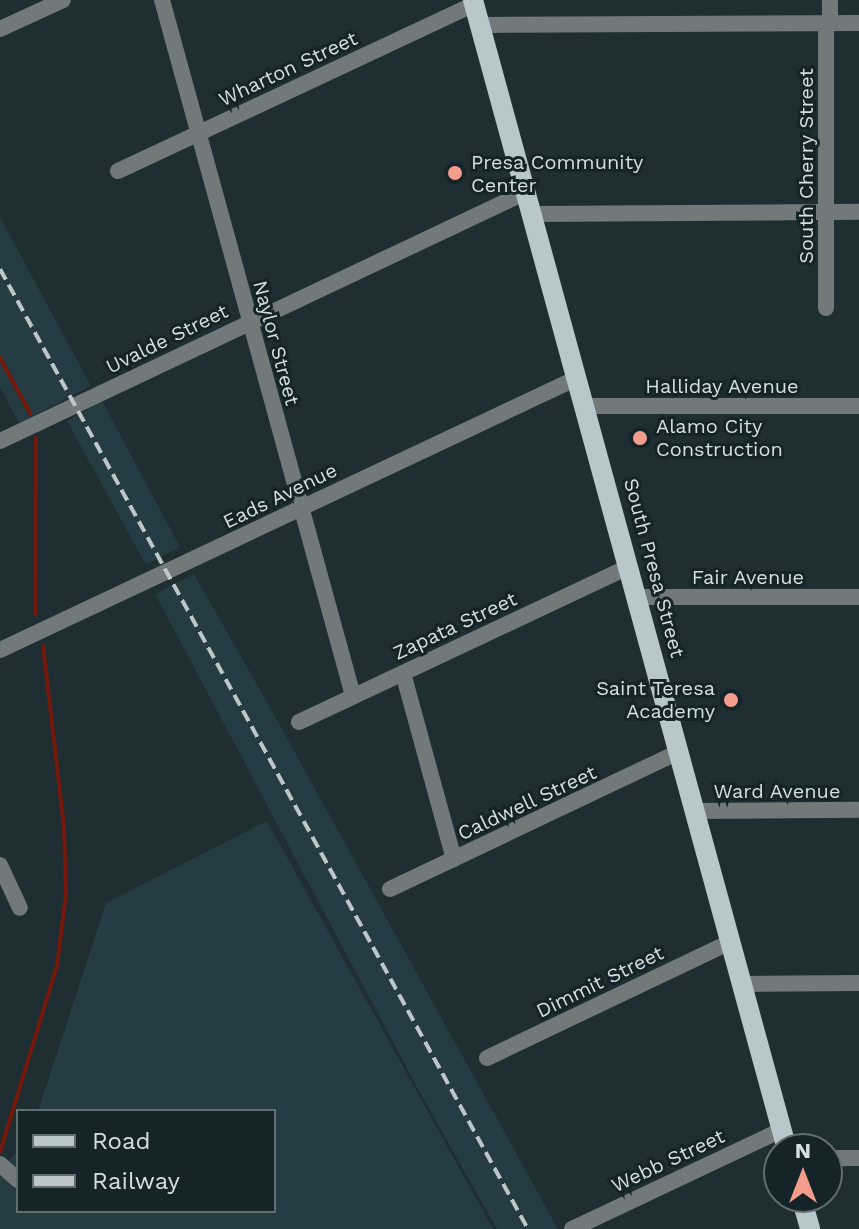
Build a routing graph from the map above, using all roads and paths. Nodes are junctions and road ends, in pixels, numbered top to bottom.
1 (63, 0) edge
2 (162, 0) edge
3 (830, 0) edge
4 (473, 2) edge
5 (828, 23) junction
6 (859, 23) edge
7 (479, 25) junction
8 (0, 29) edge
9 (199, 133) junction
10 (118, 171) dead end
11 (526, 192) junction
12 (859, 212) edge
13 (826, 213) junction
14 (533, 214) junction
15 (826, 308) dead end
16 (250, 322) junction
17 (577, 378) junction
18 (585, 406) junction
19 (859, 406) edge
20 (0, 441) edge
21 (301, 508) junction
22 (629, 567) junction
23 (637, 597) junction
24 (859, 597) edge
25 (0, 650) edge
26 (403, 673) junction
27 (353, 696) junction
28 (299, 722) dead end
29 (679, 752) junction
30 (859, 810) edge
31 (696, 811) junction
32 (454, 859) junction
33 (0, 865) edge
34 (390, 889) dead end
35 (20, 908) dead end
36 (730, 942) junction
37 (859, 983) edge
38 (742, 984) junction
39 (487, 1058) dead end
40 (782, 1133) edge
41 (763, 1148) edge
42 (572, 1229) edge

1 - 8 street
2 - 9 street, Naylor Street
3 - 5 street, South Cherry Street
4 - 7 main road, South Presa Street
4 - 9 street, Wharton Street
5 - 6 street
5 - 7 street
5 - 13 street, South Cherry Street
7 - 11 main road, South Presa Street
9 - 10 street, Wharton Street
9 - 16 street, Naylor Street
11 - 14 main road, South Presa Street
11 - 16 street, Uvalde Street
12 - 13 street
13 - 14 street
13 - 15 street, South Cherry Street
14 - 17 main road, South Presa Street
16 - 20 street, Uvalde Street
16 - 21 street, Naylor Street
17 - 18 main road, South Presa Street
17 - 21 street, Eads Avenue
18 - 19 street, Halliday Avenue
18 - 22 main road, South Presa Street
21 - 25 street, Eads Avenue
21 - 27 street, Naylor Street
22 - 23 main road, South Presa Street
22 - 26 street, Zapata Street
23 - 24 street, Fair Avenue
23 - 29 main road, South Presa Street
26 - 27 street, Zapata Street
26 - 32 street
27 - 28 street, Zapata Street
29 - 31 main road, South Presa Street
29 - 32 street, Caldwell Street
30 - 31 street, Ward Avenue
31 - 36 main road, South Presa Street
32 - 34 street, Caldwell Street
33 - 35 street
36 - 38 main road, South Presa Street
36 - 39 street, Dimmit Street
37 - 38 street
38 - 40 main road, South Presa Street
41 - 42 street, Webb Street

